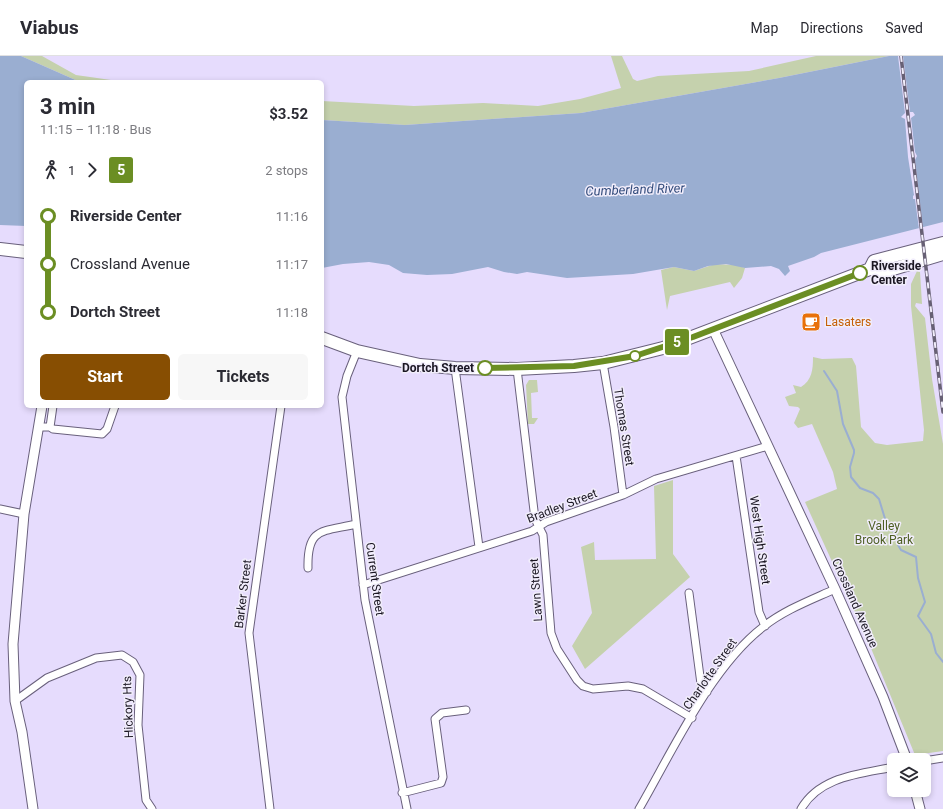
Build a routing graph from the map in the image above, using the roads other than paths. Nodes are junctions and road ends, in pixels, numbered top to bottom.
1 (943, 243) edge
2 (0, 249) edge
3 (24, 252) edge
4 (943, 254) edge
5 (870, 269) junction
6 (713, 329) junction
7 (324, 339) edge
8 (358, 351) junction
9 (603, 363) junction
10 (455, 368) junction
11 (517, 369) junction
12 (42, 408) edge
13 (53, 408) edge
14 (114, 408) edge
15 (281, 408) edge
16 (39, 427) junction
17 (50, 427) junction
18 (768, 446) junction
19 (736, 456) junction
20 (623, 495) junction
21 (0, 508) edge
22 (24, 514) junction
23 (356, 524) junction
24 (539, 526) junction
25 (479, 547) junction
26 (308, 568) dead end
27 (363, 586) junction
28 (835, 589) junction
29 (689, 593) dead end
30 (765, 626) junction
31 (707, 692) junction
32 (15, 701) junction
33 (466, 710) dead end
34 (692, 718) junction
35 (904, 753) edge
36 (943, 758) edge
37 (931, 760) edge
38 (887, 768) edge
39 (402, 793) junction
40 (917, 797) edge
41 (33, 809) edge
42 (152, 809) edge
43 (270, 809) edge
44 (407, 809) edge
45 (639, 809) edge
46 (801, 809) edge
47 (920, 809) edge

1 - 5 highway
2 - 3 highway
4 - 5 highway
5 - 6 highway
6 - 9 highway
6 - 18 main road, Crossland Avenue
7 - 8 highway
8 - 10 highway
8 - 23 street, Current Street
9 - 11 highway
9 - 20 street, Thomas Street
10 - 11 highway
10 - 25 street
11 - 24 street, Lawn Street
12 - 16 main road
13 - 17 street
14 - 17 street
15 - 43 street, Barker Street
16 - 17 street
16 - 22 main road
18 - 19 street, Bradley Street
18 - 28 main road, Crossland Avenue
19 - 20 street, Bradley Street
19 - 30 street, West High Street
20 - 24 street, Bradley Street
21 - 22 street
22 - 32 main road
23 - 26 street
23 - 27 street, Current Street
24 - 25 street, Bradley Street
24 - 34 street, Lawn Street
25 - 27 street, Bradley Street
27 - 39 street, Current Street
28 - 30 street, Charlotte Street
28 - 35 main road, Crossland Avenue
29 - 31 street
30 - 31 street, Charlotte Street
31 - 34 street, Charlotte Street
32 - 41 main road
32 - 42 street, Hickory Hts
33 - 39 street
34 - 45 street, Charlotte Street
36 - 37 street
38 - 46 street
39 - 44 street, Current Street
40 - 47 main road

